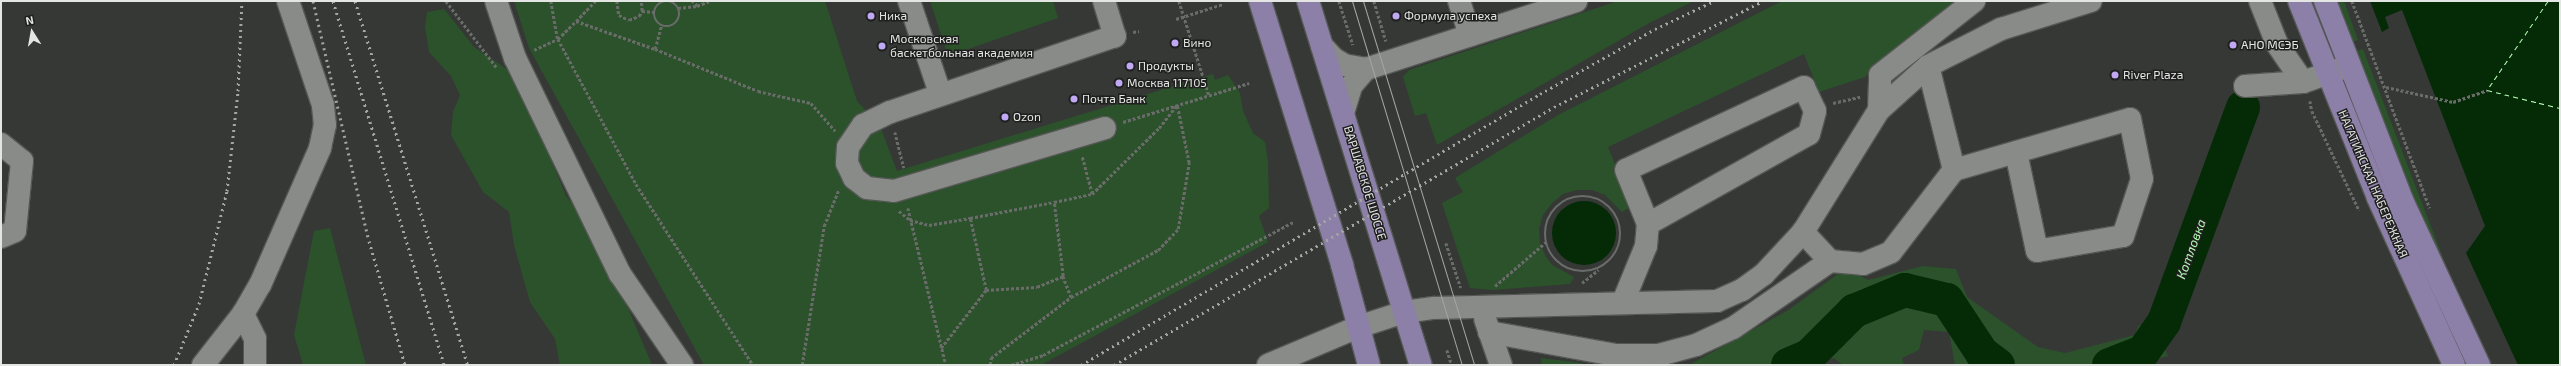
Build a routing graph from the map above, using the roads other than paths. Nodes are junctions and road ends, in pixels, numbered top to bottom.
1 (288, 1) edge
2 (496, 1) edge
3 (909, 1) edge
4 (1104, 1) edge
5 (1260, 1) edge
6 (1308, 1) edge
7 (1460, 1) edge
8 (1576, 1) edge
9 (1974, 1) edge
10 (2091, 1) edge
11 (2260, 1) edge
12 (2299, 1) edge
13 (2325, 1) edge
14 (1470, 35) junction
15 (1322, 46) junction
16 (1928, 66) junction
17 (2349, 66) junction
18 (1363, 69) junction
19 (2327, 75) junction
20 (2302, 82) junction
21 (2245, 86) dead end
22 (940, 93) junction
23 (1879, 102) junction
24 (1343, 113) junction
25 (1105, 128) road end
26 (1, 144) edge
27 (2016, 152) junction
28 (1954, 170) junction
29 (1648, 224) junction
30 (1803, 232) junction
31 (1, 237) edge
32 (1830, 261) junction
33 (1487, 296) junction
34 (1623, 302) junction
35 (1404, 312) junction
36 (243, 314) junction
37 (1358, 327) junction
38 (1490, 332) junction
39 (203, 364) edge
40 (255, 365) edge
41 (682, 365) edge
42 (1268, 365) edge
43 (1369, 365) edge
44 (1421, 365) edge
45 (1500, 365) edge
46 (2454, 365) edge
47 (2479, 365) edge

1 - 36 street
2 - 41 street
3 - 22 street
4 - 22 street
5 - 37 main road
6 - 15 main road, ВАРШАВСКОЕ ШОССЕ
7 - 14 street
8 - 14 street
9 - 23 street
10 - 16 street
11 - 20 street
12 - 19 main road, НАГАТИНСКАЯ НАБЕРЕЖНАЯ
13 - 17 main road, НАГАТИНСКАЯ НАБЕРЕЖНАЯ
14 - 18 street
15 - 18 street
15 - 24 main road, ВАРШАВСКОЕ ШОССЕ
16 - 23 street
16 - 28 street
17 - 19 street
17 - 47 main road, НАГАТИНСКАЯ НАБЕРЕЖНАЯ
18 - 24 street
19 - 20 street
19 - 46 main road, НАГАТИНСКАЯ НАБЕРЕЖНАЯ
20 - 21 street
22 - 25 street
23 - 30 street
24 - 35 main road, ВАРШАВСКОЕ ШОССЕ
26 - 31 street
27 - 27 street
27 - 28 street
28 - 32 street
29 - 29 street
29 - 34 street
30 - 32 street
30 - 34 street
32 - 38 street
33 - 34 street
33 - 35 street
33 - 38 street
35 - 37 street
35 - 44 main road, ВАРШАВСКОЕ ШОССЕ
36 - 39 street
36 - 40 street
37 - 42 street
37 - 43 main road
38 - 45 street

